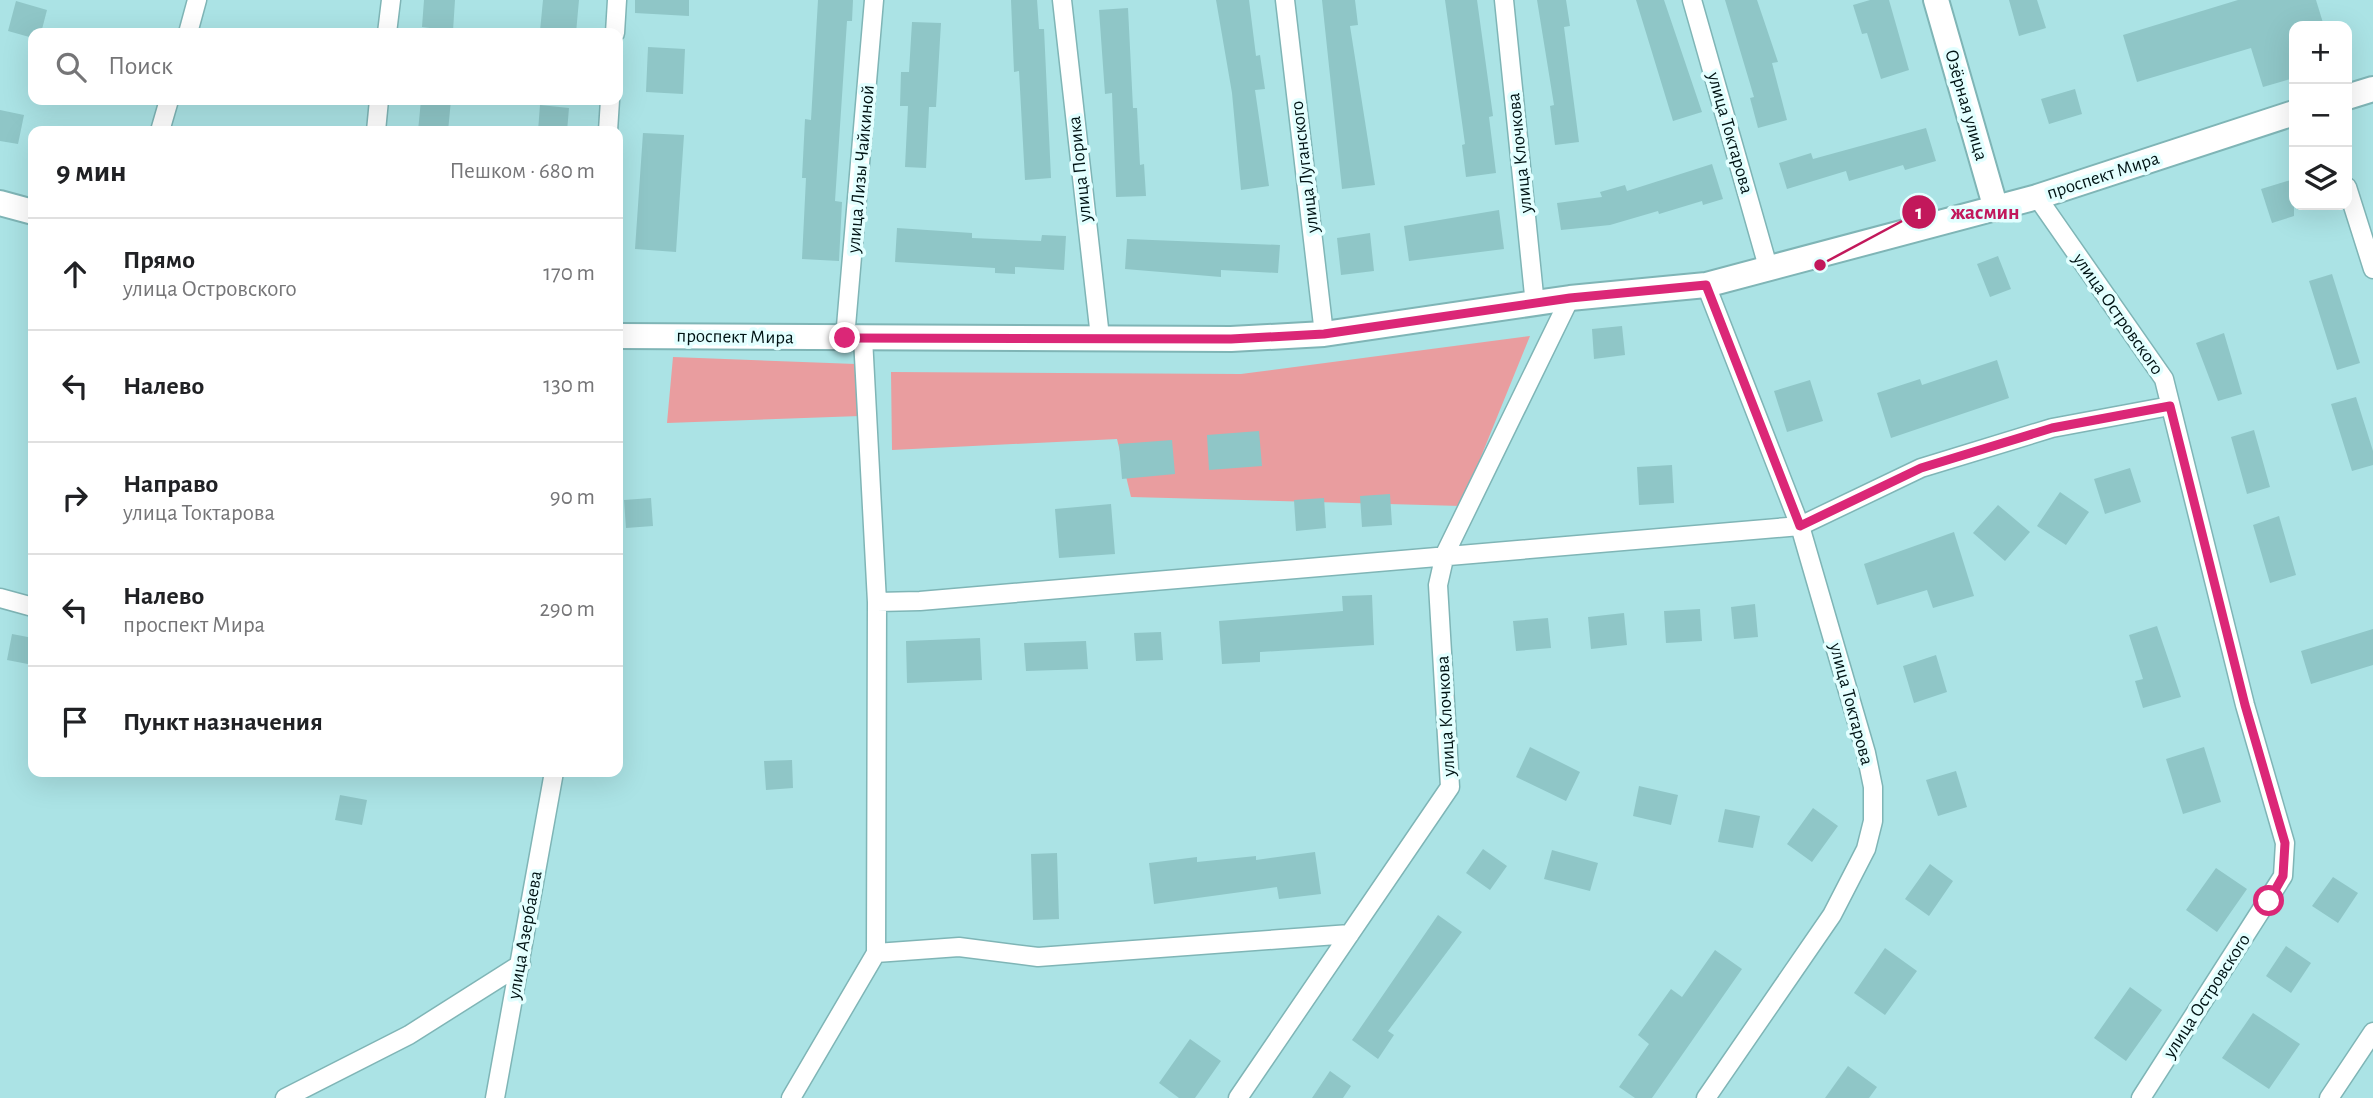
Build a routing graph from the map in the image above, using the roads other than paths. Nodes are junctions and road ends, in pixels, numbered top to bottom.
1 (197, 0) edge
2 (391, 0) edge
3 (617, 0) edge
4 (874, 0) edge
5 (1062, 0) edge
6 (1285, 0) edge
7 (1504, 0) edge
8 (1692, 0) edge
9 (1936, 0) edge
10 (189, 28) edge
11 (388, 28) edge
12 (615, 28) edge
13 (2373, 89) edge
14 (2352, 95) edge
15 (168, 105) edge
16 (379, 105) edge
17 (610, 105) edge
18 (2289, 115) edge
19 (161, 126) edge
20 (376, 126) edge
21 (608, 126) edge
22 (2037, 197) junction
23 (0, 203) edge
24 (2352, 203) edge
25 (1996, 209) junction
26 (28, 211) edge
27 (1768, 267) junction
28 (2373, 269) edge
29 (1706, 285) junction
30 (1570, 298) junction
31 (1535, 305) junction
32 (1324, 334) junction
33 (623, 336) edge
34 (1100, 337) junction
35 (854, 338) junction
36 (2170, 406) junction
37 (1800, 526) junction
38 (1445, 554) junction
39 (0, 598) edge
40 (877, 602) junction
41 (28, 606) edge
42 (553, 777) edge
43 (1350, 934) junction
44 (876, 953) junction
45 (521, 964) junction
46 (2373, 1032) edge
47 (285, 1098) edge
48 (495, 1098) edge
49 (791, 1098) edge
50 (1238, 1098) edge
51 (1706, 1098) edge
52 (2140, 1098) edge
53 (2329, 1098) edge

1 - 10 street
2 - 11 street
3 - 12 street
4 - 35 street, улица Лизы Чайкиной
5 - 34 street, улица Порика
6 - 32 street, улица Луганского
7 - 31 street, улица Клочкова
8 - 27 street, улица Токтарова
9 - 25 main road, Озёрная улица
13 - 14 main road
15 - 19 street
16 - 20 street
17 - 21 street
18 - 22 main road, проспект Мира
22 - 25 main road, проспект Мира
22 - 36 street, улица Островского
23 - 26 main road
24 - 28 street
25 - 27 main road, проспект Мира
27 - 29 main road, проспект Мира
29 - 30 main road, проспект Мира
29 - 37 street, улица Токтарова
30 - 31 main road, проспект Мира
30 - 38 street, улица Клочкова
31 - 32 main road, проспект Мира
32 - 34 main road, проспект Мира
33 - 35 main road, проспект Мира
34 - 35 main road, проспект Мира
35 - 40 street, улица Лизы Чайкиной
36 - 37 street
36 - 52 street, улица Островского
37 - 38 street
37 - 51 street, улица Токтарова
38 - 40 street
38 - 43 street, улица Клочкова
39 - 41 street
40 - 44 street, улица Лизы Чайкиной
42 - 45 street, улица Азербаева
43 - 44 street
43 - 50 street, улица Клочкова
44 - 49 street
45 - 47 street
45 - 48 street, улица Азербаева
46 - 53 street

